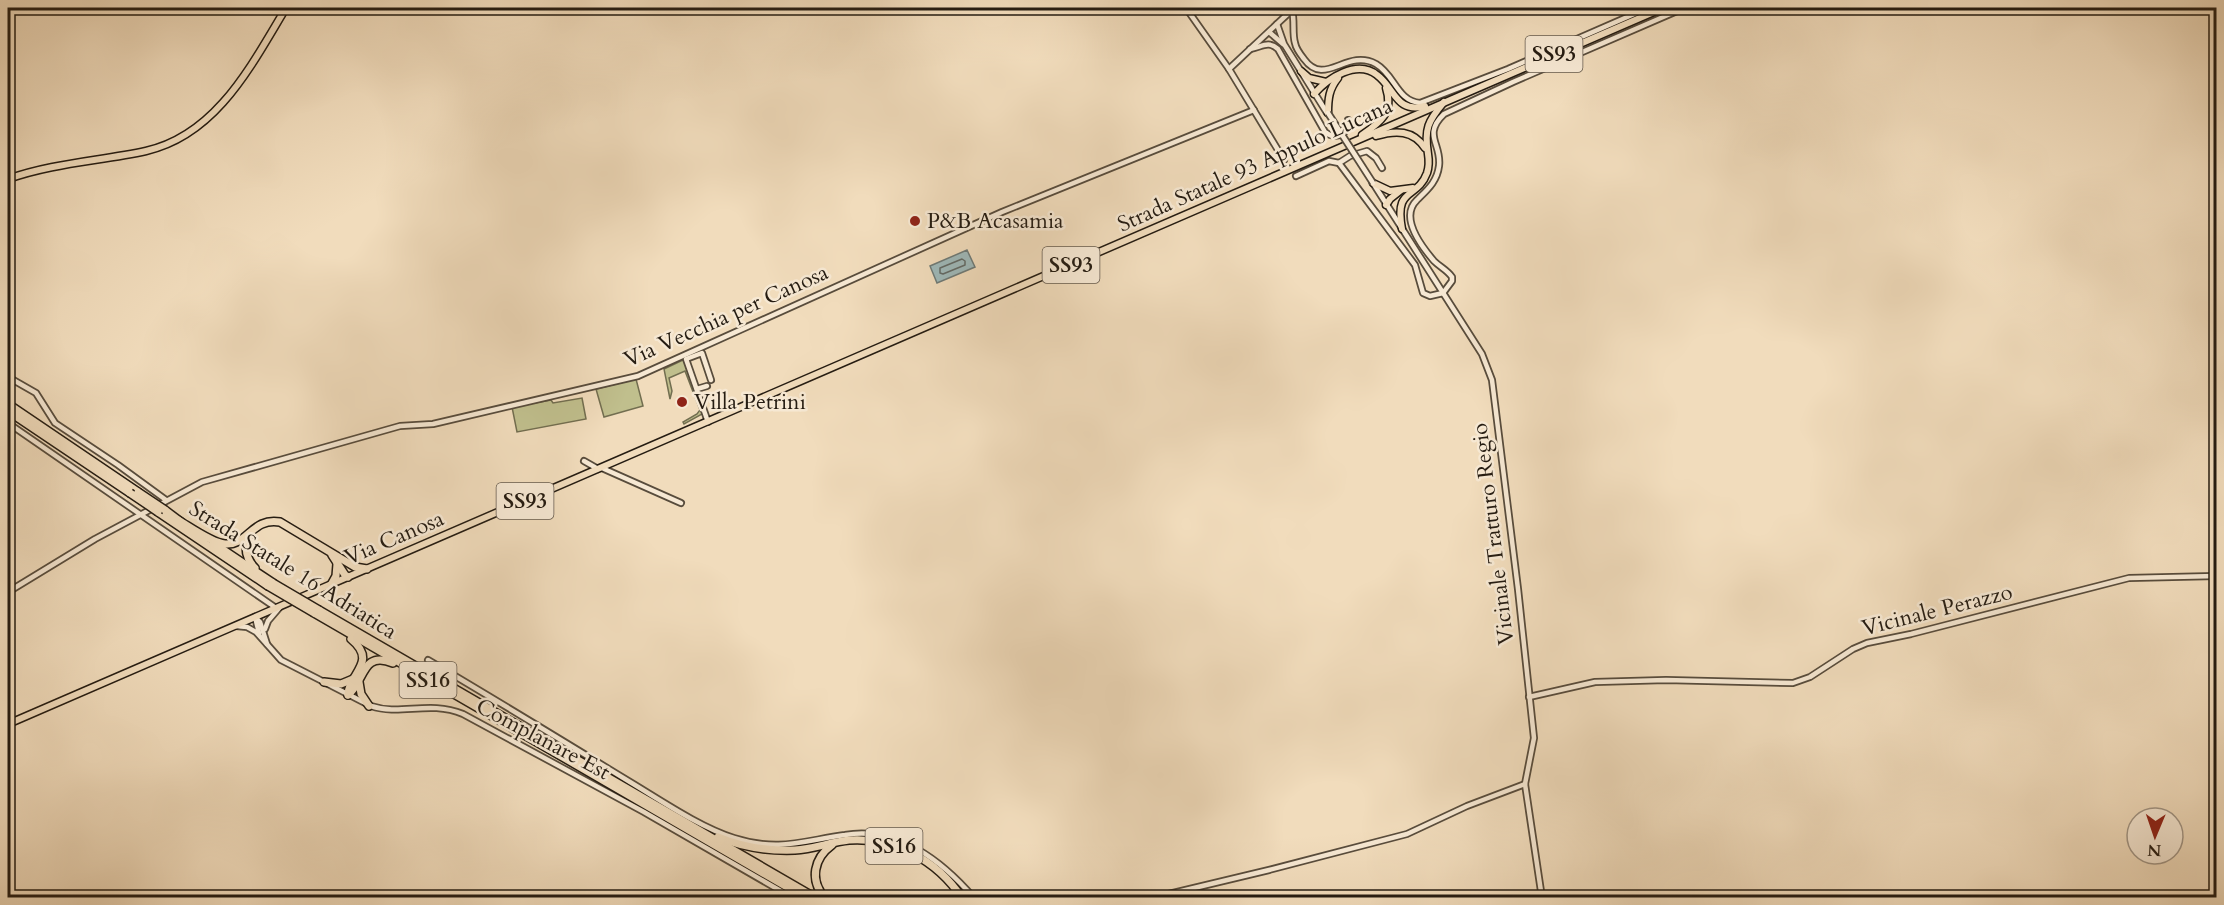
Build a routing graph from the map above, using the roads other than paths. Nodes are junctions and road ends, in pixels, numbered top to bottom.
1 (286, 8) edge
2 (1186, 8) edge
3 (1648, 8) edge
4 (1663, 8) edge
5 (1684, 8) edge
6 (1293, 9) edge
7 (1277, 24) junction
8 (1269, 32) junction
9 (1284, 44) junction
10 (1250, 49) junction
11 (1228, 69) junction
12 (1300, 71) junction
13 (1385, 83) junction
14 (1328, 85) junction
15 (1314, 94) junction
16 (1446, 100) junction
17 (1254, 110) junction
18 (1328, 113) junction
19 (1348, 120) dead end
20 (1347, 145) junction
21 (1427, 151) junction
22 (1284, 160) dead end
23 (1340, 163) junction
24 (1382, 168) dead end
25 (1296, 176) dead end
26 (8, 179) edge
27 (1373, 183) junction
28 (1403, 194) junction
29 (1386, 205) junction
30 (1402, 229) junction
31 (1443, 293) junction
32 (8, 377) edge
33 (711, 380) dead end
34 (795, 384) joint
35 (706, 386) dead end
36 (697, 389) junction
37 (8, 404) edge
38 (8, 411) edge
39 (708, 422) junction
40 (8, 423) edge
41 (584, 461) dead end
42 (600, 468) junction
43 (134, 492) junction
44 (166, 500) junction
45 (681, 503) dead end
46 (160, 509) junction
47 (140, 514) junction
48 (178, 520) junction
49 (250, 532) junction
50 (338, 560) junction
51 (367, 569) junction
52 (2217, 576) edge
53 (348, 577) junction
54 (271, 584) junction
55 (331, 585) junction
56 (8, 592) edge
57 (279, 607) junction
58 (317, 612) junction
59 (255, 617) junction
60 (328, 621) junction
61 (236, 626) junction
62 (262, 634) junction
63 (428, 660) dead end
64 (357, 678) junction
65 (324, 682) junction
66 (439, 686) junction
67 (348, 695) junction
68 (1529, 697) junction
69 (369, 706) junction
70 (8, 724) edge
71 (545, 744) junction
72 (1524, 784) junction
73 (678, 818) junction
74 (837, 842) junction
75 (793, 897) edge
76 (806, 897) edge
77 (816, 897) edge
78 (825, 897) edge
79 (962, 897) edge
80 (974, 897) edge
81 (1152, 897) edge
82 (1542, 897) edge

1 - 26 main road
2 - 11 street
3 - 6 street
4 - 16 main road, Strada Statale 93 Appulo Lucana / SS93
5 - 31 street
6 - 7 street
7 - 8 street
7 - 9 street
8 - 9 street
8 - 10 street
9 - 12 street, Vicinale Tratturo Regio
10 - 11 street
10 - 19 street
11 - 17 street
12 - 14 main road
12 - 15 street, Vicinale Tratturo Regio
13 - 14 main road
13 - 16 main road
13 - 20 main road
14 - 15 main road
14 - 18 main road
15 - 18 street, Vicinale Tratturo Regio
16 - 20 main road, Strada Statale 93 Appulo Lucana / SS93
16 - 21 main road
17 - 22 street
17 - 44 street, Via Vecchia per Canosa
18 - 27 street, Vicinale Tratturo Regio, bridge
20 - 21 main road
20 - 34 main road, Strada Statale 93 Appulo Lucana / SS93
21 - 28 main road
23 - 24 street
23 - 25 street
23 - 31 street
27 - 28 main road
27 - 29 street, Vicinale Tratturo Regio
28 - 29 main road
28 - 30 main road
29 - 30 street, Vicinale Tratturo Regio
30 - 31 street, Vicinale Tratturo Regio
31 - 68 street, Vicinale Tratturo Regio
32 - 44 street
33 - 36 street
34 - 39 main road, Via Canosa / SS93
35 - 36 street
36 - 39 street
37 - 43 highway, Strada Statale 16 Adriatica / SS16
38 - 43 highway, Strada Statale 16 Adriatica / SS16
39 - 42 main road, Via Canosa / SS93
40 - 47 street
41 - 42 street
42 - 45 street
42 - 51 main road, Via Canosa / SS93
43 - 46 highway, Strada Statale 16 Adriatica / SS16, bridge
44 - 46 street, Via Vecchia per Canosa
46 - 47 street, Via Vecchia per Canosa
46 - 48 highway, Strada Statale 16 Adriatica / SS16
46 - 54 highway, Strada Statale 16 Adriatica / SS16
47 - 56 street, Via Vecchia per Canosa
47 - 57 street
48 - 49 highway, SS16
48 - 54 highway, Strada Statale 16 Adriatica / SS16
49 - 50 highway, SS16
49 - 54 highway, SS16
50 - 51 highway
50 - 53 highway, SS16
50 - 55 highway
51 - 53 main road, Via Canosa / SS93
52 - 68 street, Vicinale Perazzo
53 - 55 main road, Via Canosa / SS93
54 - 58 highway, Strada Statale 16 Adriatica / SS16, bridge
55 - 57 main road, Via Canosa / SS93
57 - 59 main road, Via Canosa / SS93
57 - 62 street
58 - 60 highway, Strada Statale 16 Adriatica / SS16
58 - 71 highway, Strada Statale 16 Adriatica / SS16
59 - 61 main road, Via Canosa / SS93
59 - 62 street, Complanare Est
60 - 64 highway, SS16
60 - 66 highway, Strada Statale 16 Adriatica / SS16
61 - 62 street, Complanare Est
61 - 70 main road, Via Canosa / SS93
62 - 65 street, Complanare Est
63 - 80 street
64 - 65 highway, SS16
64 - 66 highway, SS16
64 - 67 highway, SS16
64 - 69 highway, SS16
65 - 67 street, Complanare Est
66 - 71 highway, Strada Statale 16 Adriatica / SS16
67 - 69 street, Complanare Est
68 - 72 street, Vicinale Tratturo Regio
69 - 75 street, Complanare Est
71 - 73 highway, Strada Statale 16 Adriatica / SS16
71 - 76 highway, Strada Statale 16 Adriatica / SS16
72 - 81 street
72 - 82 street
73 - 74 highway, SS16
73 - 77 highway, Strada Statale 16 Adriatica / SS16
74 - 78 highway, SS16
74 - 79 highway, SS16

